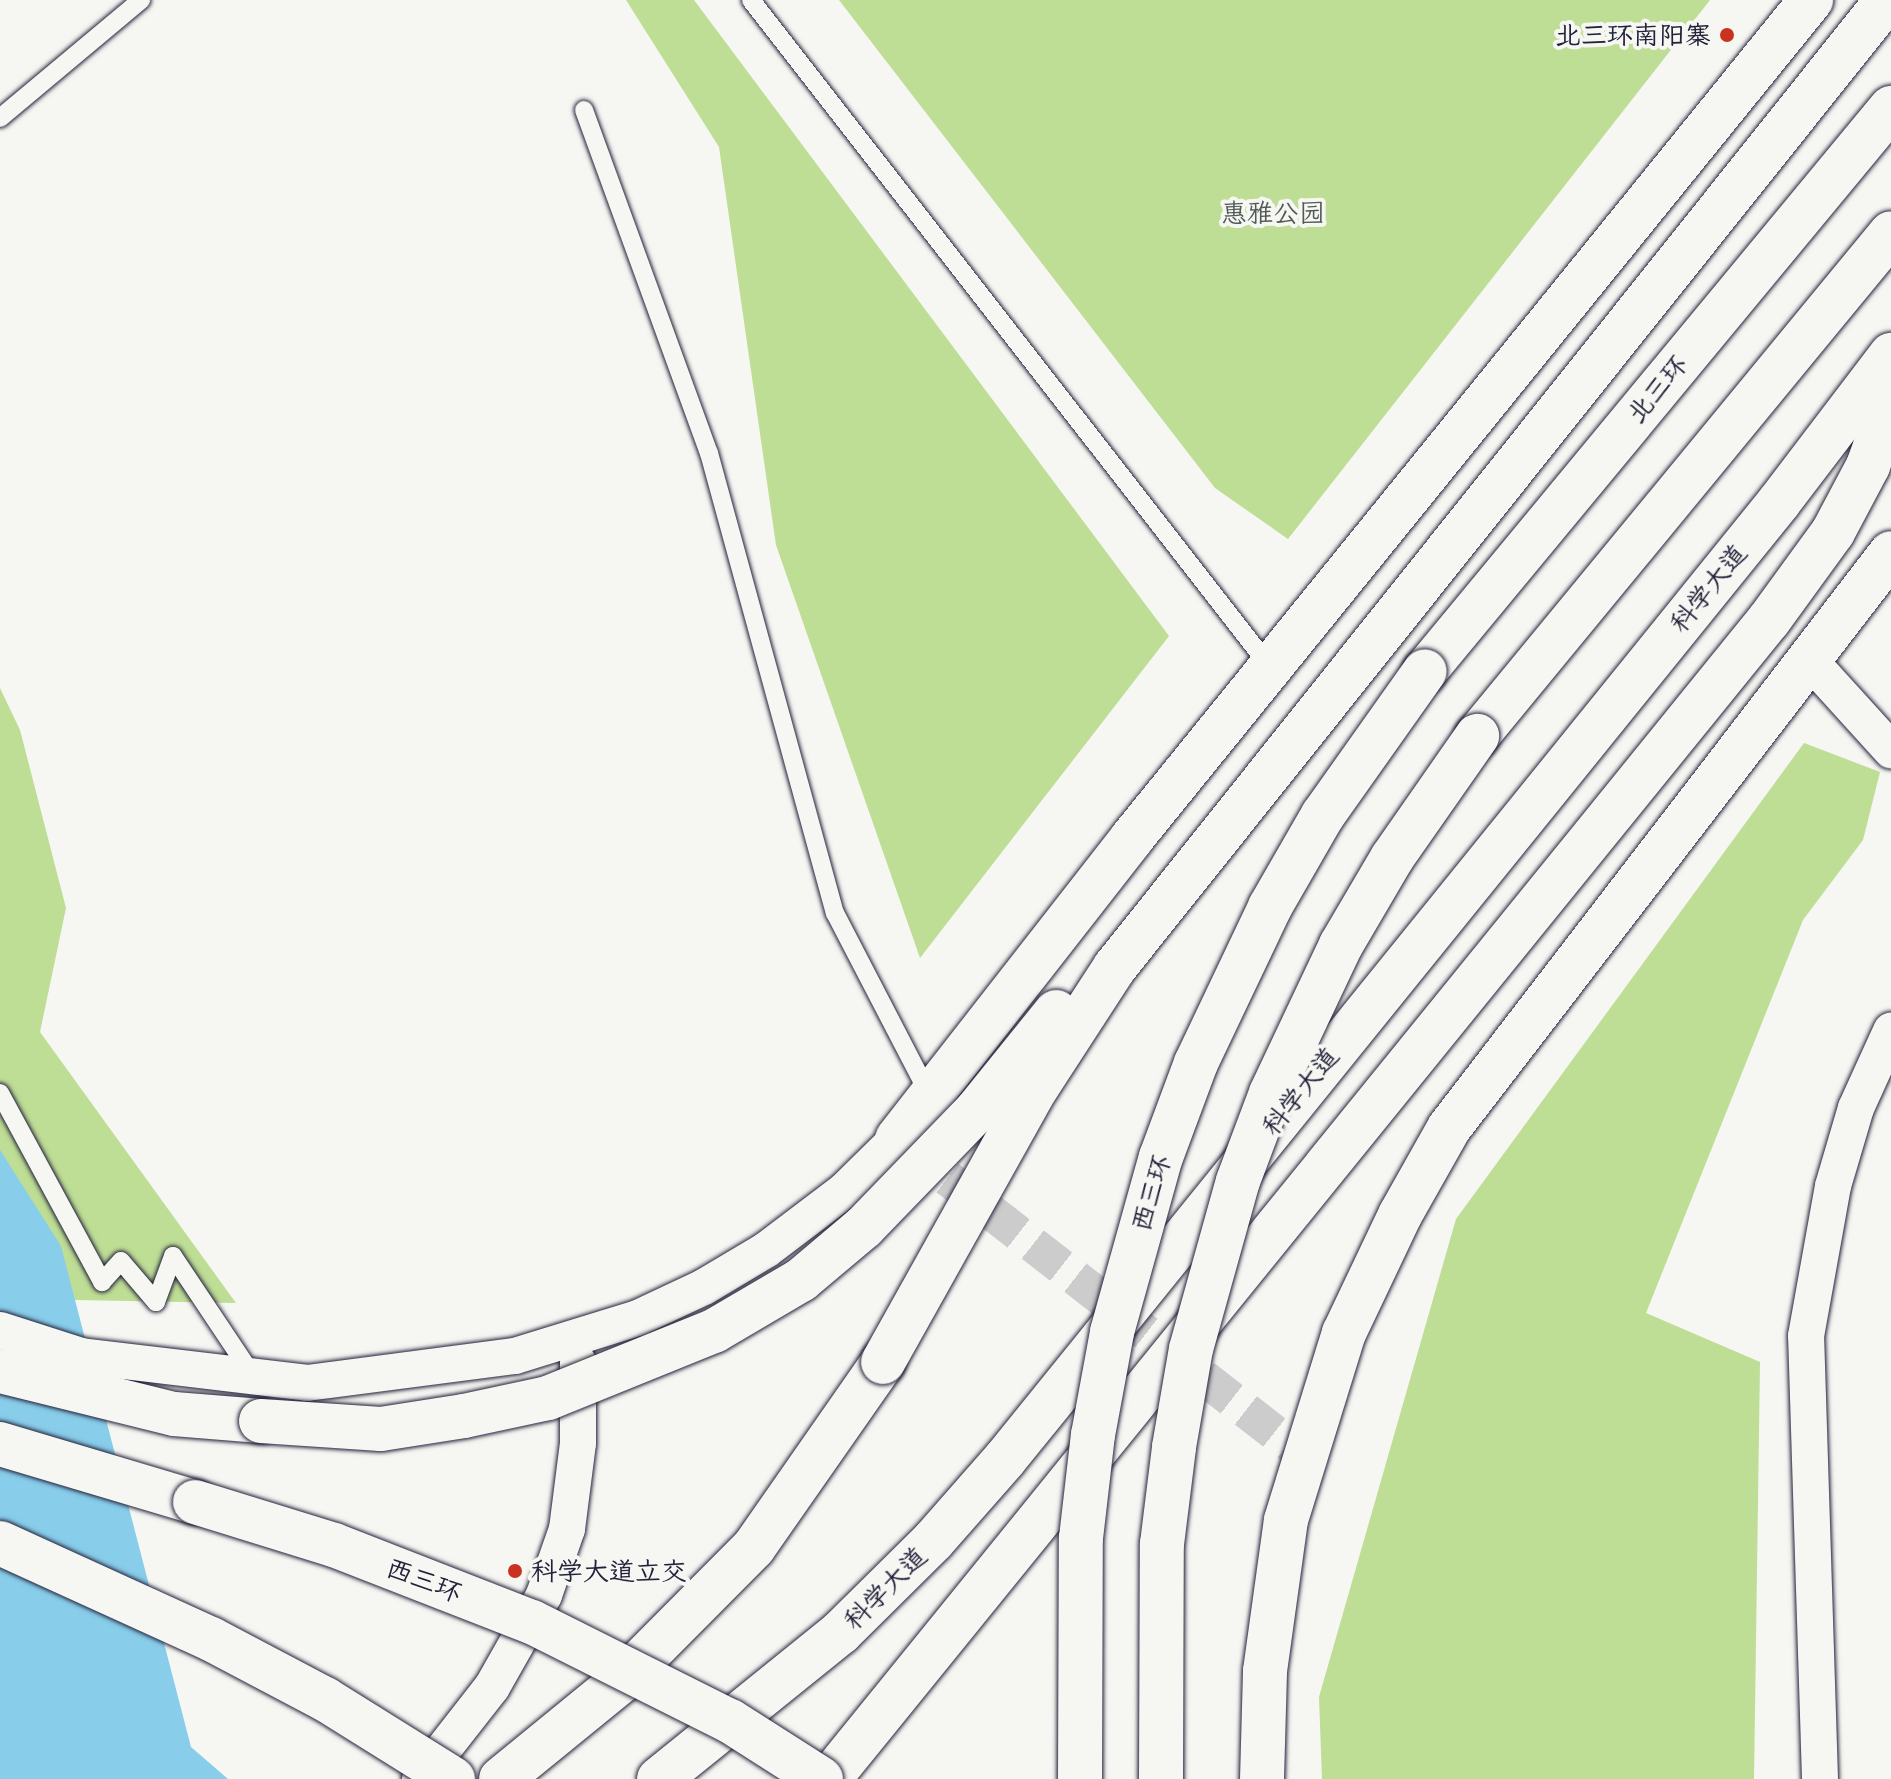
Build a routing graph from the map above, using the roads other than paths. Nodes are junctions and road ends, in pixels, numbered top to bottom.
1 (141, 0) edge
2 (751, 0) edge
3 (1811, 0) edge
4 (1887, 0) edge
5 (1891, 108) edge
6 (584, 110) dead end
7 (0, 118) edge
8 (1891, 233) edge
9 (1891, 355) edge
10 (1891, 401) edge
11 (1891, 553) edge
12 (1812, 663) junction
13 (1271, 669) junction
14 (1425, 671) joint
15 (1891, 750) edge
16 (1221, 835) junction
17 (1891, 1031) edge
18 (0, 1093) edge
19 (931, 1096) junction
20 (897, 1139) joint
21 (0, 1330) edge
22 (578, 1337) junction
23 (0, 1371) edge
24 (255, 1378) junction
25 (0, 1444) edge
26 (0, 1543) edge
27 (420, 1779) edge
28 (453, 1779) edge
29 (501, 1779) edge
30 (659, 1779) edge
31 (821, 1779) edge
32 (829, 1779) edge
33 (1080, 1779) edge
34 (1161, 1779) edge
35 (1262, 1779) edge
36 (1820, 1779) edge

1 - 7 lane
2 - 13 lane
3 - 13 main road
4 - 16 main road, bridge
5 - 14 main road, 北三环
6 - 19 lane
8 - 34 main road, bridge
9 - 30 main road, 科学大道
10 - 32 main road
11 - 12 main road
12 - 15 street
12 - 35 main road
13 - 19 main road
14 - 33 main road, 西三环, bridge
16 - 23 main road, bridge
16 - 29 main road, bridge
17 - 36 street
18 - 24 lane
19 - 20 main road
20 - 22 street
21 - 24 street
22 - 24 street
22 - 27 street
25 - 31 main road, 西三环, bridge
26 - 28 main road, bridge

